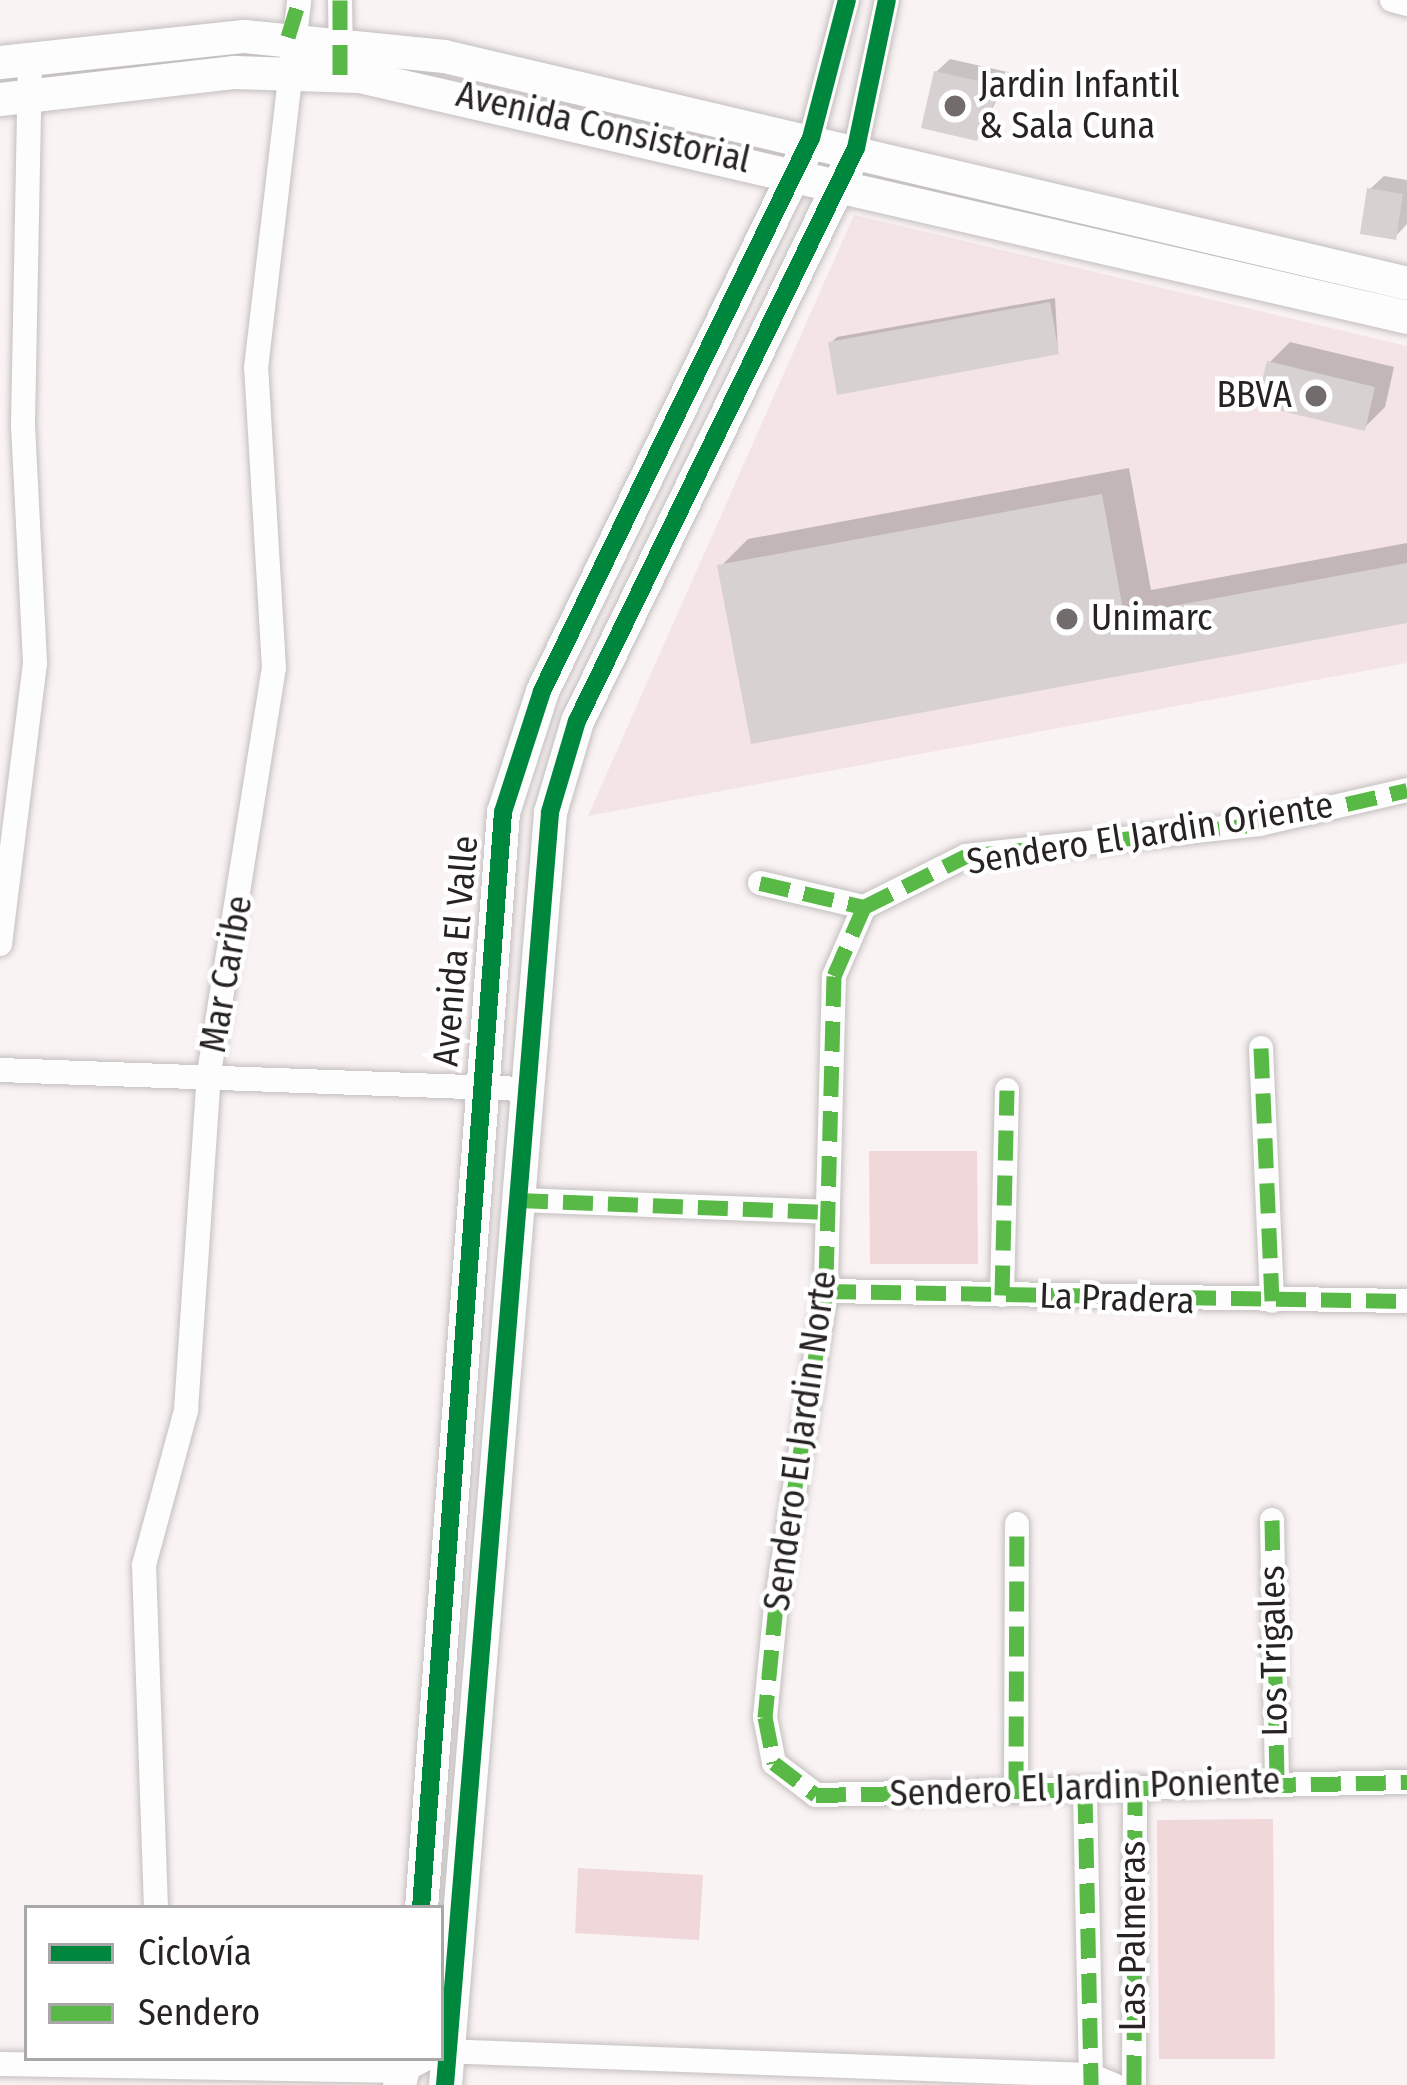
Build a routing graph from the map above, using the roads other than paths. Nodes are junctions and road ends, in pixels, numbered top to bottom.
1 (299, 0) edge
2 (340, 0) edge
3 (847, 0) edge
4 (887, 0) edge
5 (1392, 0) edge
6 (1407, 4) edge
7 (286, 53) junction
8 (341, 58) junction
9 (15, 60) edge
10 (16, 96) edge
11 (811, 138) junction
12 (856, 148) junction
13 (795, 172) junction
14 (841, 183) junction
15 (1407, 283) edge
16 (1407, 317) edge
17 (1407, 790) edge
18 (493, 881) junction
19 (760, 883) dead end
20 (536, 886) junction
21 (864, 907) junction
22 (0, 944) edge
23 (1262, 1048) dead end
24 (0, 1070) edge
25 (209, 1073) junction
26 (477, 1084) junction
27 (524, 1089) junction
28 (1006, 1090) dead end
29 (518, 1200) junction
30 (828, 1212) junction
31 (826, 1292) junction
32 (1001, 1295) junction
33 (1272, 1301) junction
34 (1407, 1301) edge
35 (1273, 1520) dead end
36 (1017, 1524) dead end
37 (773, 1763) joint
38 (1276, 1782) junction
39 (1407, 1782) edge
40 (1135, 1786) junction
41 (1016, 1791) junction
42 (1085, 1792) junction
43 (156, 1905) edge
44 (421, 1905) edge
45 (439, 1905) edge
46 (0, 2064) edge
47 (142, 2064) edge
48 (421, 2065) edge
49 (1090, 2080) edge
50 (445, 2085) edge
51 (1114, 2085) edge
52 (1134, 2085) edge

1 - 7 street, Mar Caribe
2 - 8 street
3 - 11 street, Avenida El Valle
4 - 12 street, Avenida El Valle
5 - 6 street
7 - 8 street, Avenida Consistorial
7 - 9 street, Avenida Consistorial
7 - 10 street, Avenida Consistorial
7 - 25 street, Mar Caribe
8 - 11 street, Avenida Consistorial
8 - 13 street, Avenida Consistorial
9 - 10 street
10 - 22 street
11 - 12 street, Avenida Consistorial
11 - 13 street, Avenida El Valle
12 - 14 street, Avenida El Valle
12 - 15 street, Avenida Consistorial
13 - 14 street, Avenida Consistorial
13 - 18 street, Avenida El Valle
14 - 16 street, Avenida Consistorial
14 - 20 street, Avenida El Valle
17 - 21 street, Sendero El Jardin Oriente
18 - 20 street
18 - 26 street, Avenida El Valle
19 - 21 street
20 - 27 street, Avenida El Valle
21 - 30 street, Sendero El Jardin Norte
23 - 33 street
24 - 25 street
25 - 26 street
25 - 43 street, Mar Caribe
26 - 27 street
26 - 44 street, Avenida El Valle
27 - 29 street, Avenida El Valle
28 - 32 street
29 - 30 street
29 - 45 street, Avenida El Valle
30 - 31 street, Sendero El Jardin Norte
31 - 32 street, La Pradera
31 - 37 street, Sendero El Jardin Norte
32 - 33 street, La Pradera
33 - 34 street, La Pradera
35 - 38 street, Los Trigales
36 - 41 street
37 - 41 street, Sendero El Jardin Poniente
38 - 39 street, Sendero El Jardin Poniente
38 - 40 street, Sendero El Jardin Poniente
40 - 42 street, Sendero El Jardin Poniente
40 - 52 street, Las Palmeras
41 - 42 street, Sendero El Jardin Poniente
42 - 49 street, Las Palmeras
46 - 47 street
47 - 48 street
48 - 49 street
48 - 50 street, Avenida El Valle
49 - 51 street

